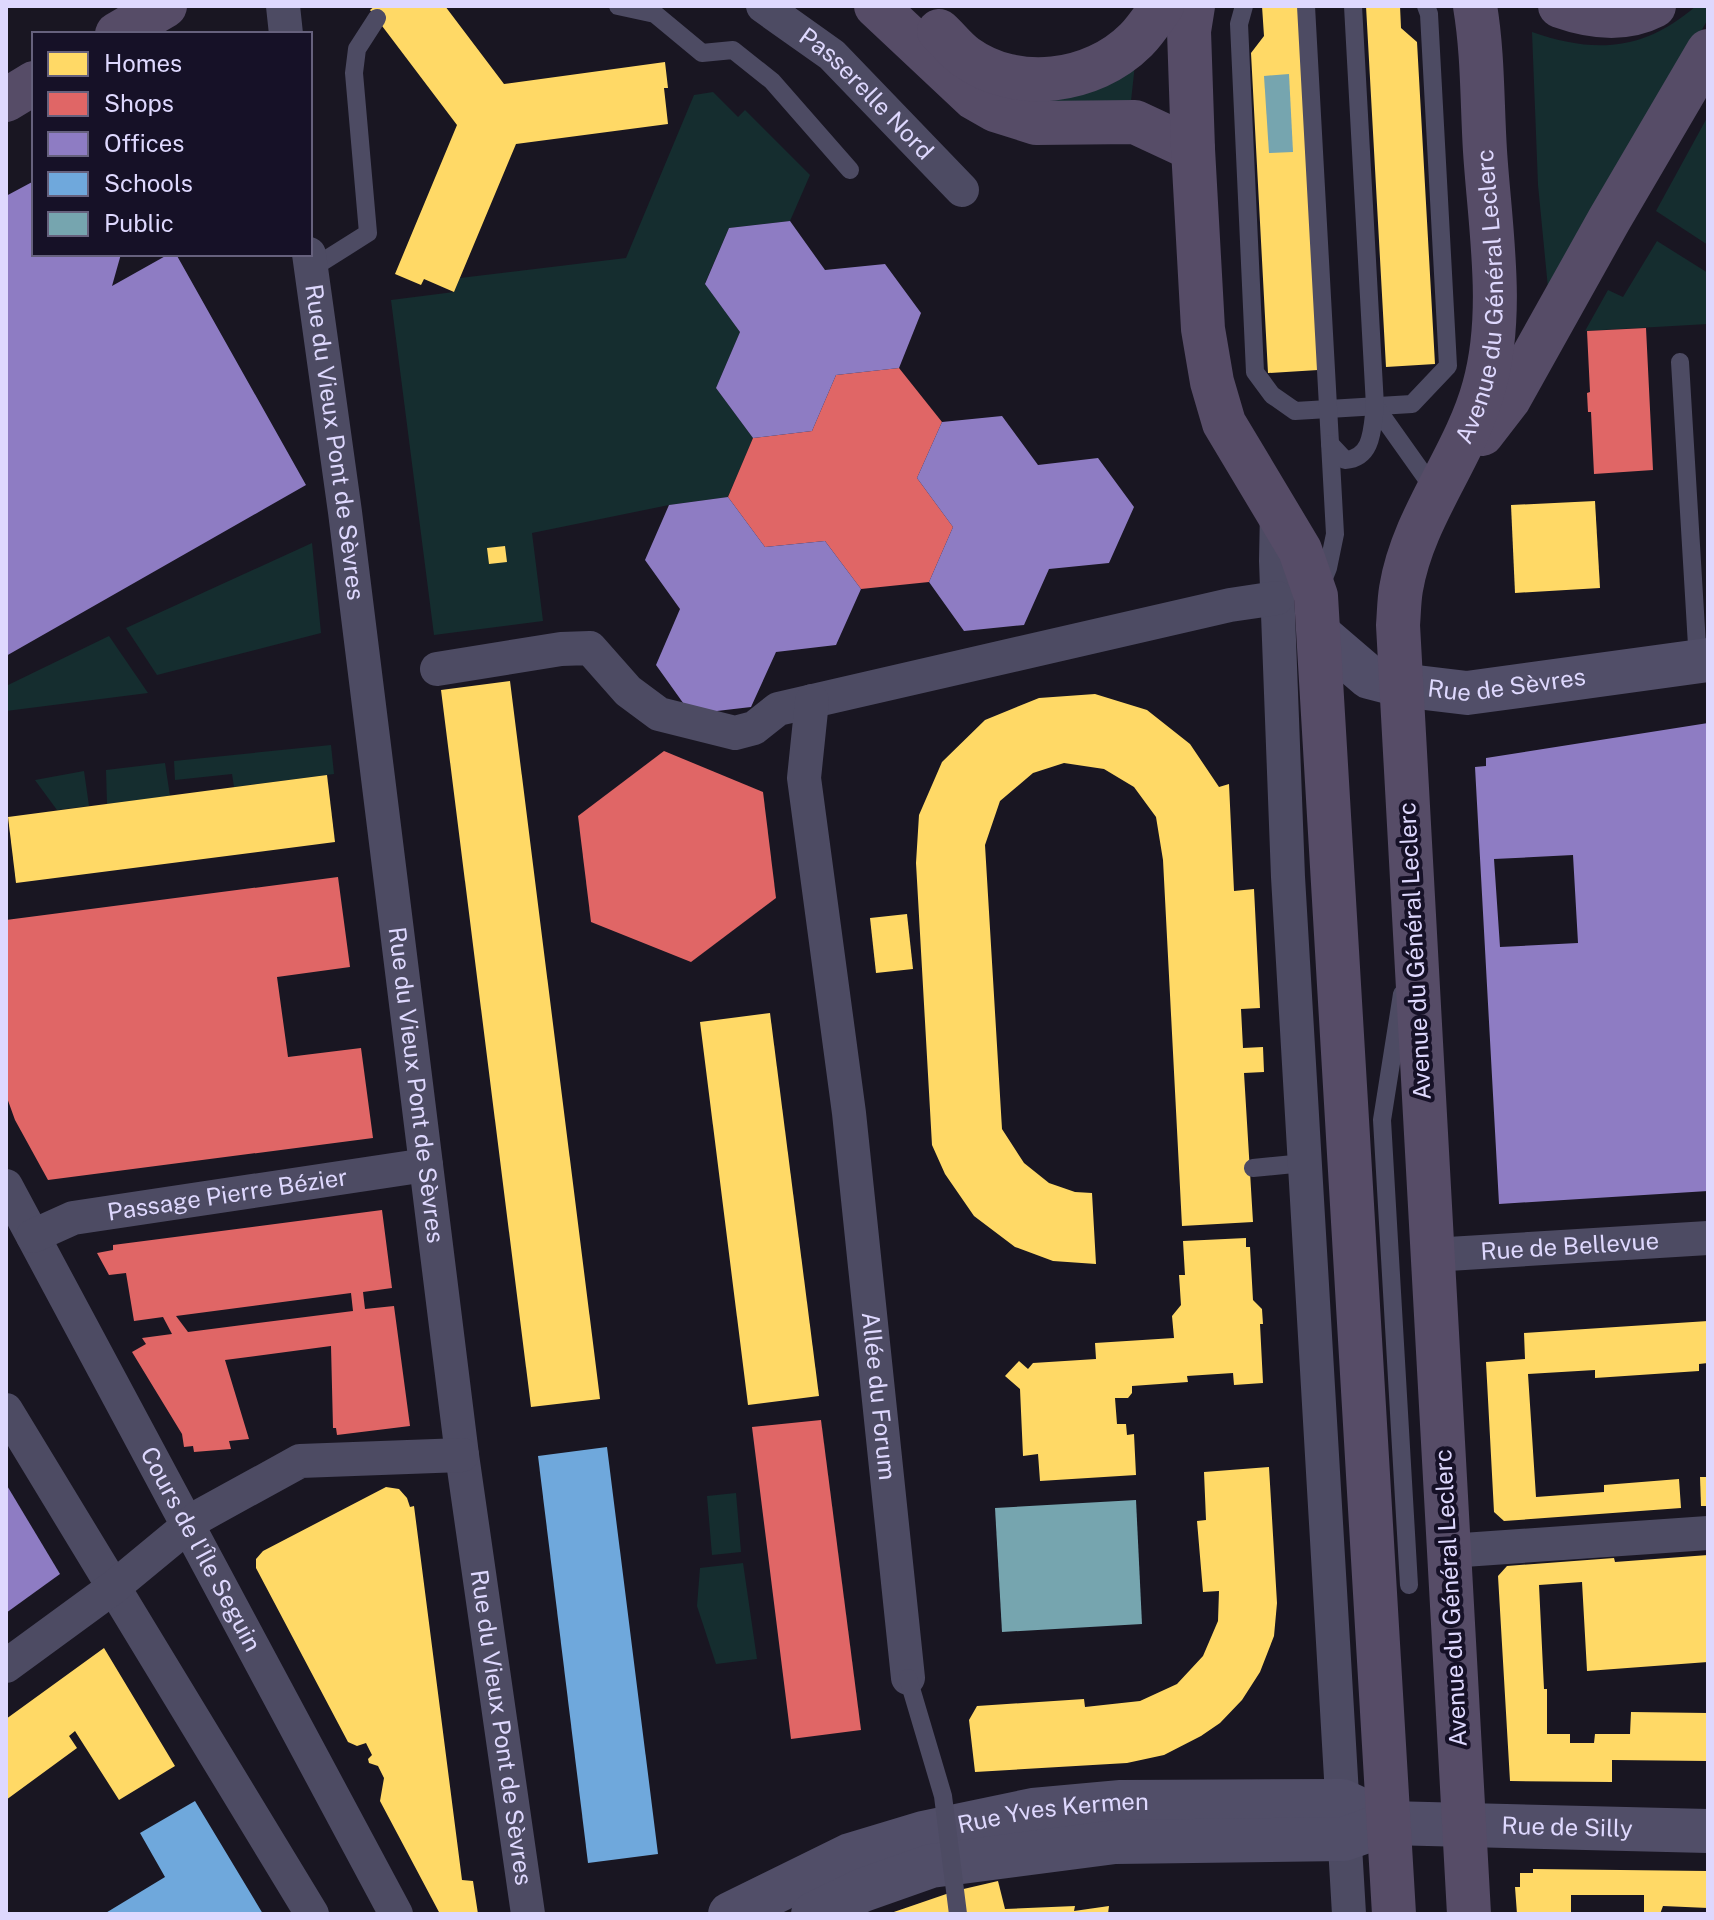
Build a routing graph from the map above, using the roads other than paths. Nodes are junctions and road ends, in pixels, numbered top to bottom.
1 (165, 6) edge
2 (283, 6) edge
3 (618, 6) edge
4 (763, 6) edge
5 (876, 6) edge
6 (915, 6) edge
7 (1162, 6) edge
8 (1193, 6) edge
9 (1244, 6) edge
10 (1306, 6) edge
11 (1353, 6) edge
12 (1426, 6) edge
13 (1475, 6) edge
14 (1560, 6) edge
15 (1654, 6) edge
16 (377, 18) dead end
17 (120, 32) edge
18 (286, 32) edge
19 (1708, 51) edge
20 (32, 84) edge
21 (6, 100) edge
22 (1193, 149) junction
23 (850, 170) dead end
24 (962, 190) dead end
25 (310, 262) edge
26 (1680, 362) dead end
27 (1375, 406) junction
28 (1328, 409) junction
29 (1330, 444) junction
30 (1437, 493) junction
31 (1305, 610) junction
32 (1703, 661) edge
33 (437, 669) dead end
34 (1400, 685) junction
35 (812, 701) junction
36 (1413, 922) junction
37 (1304, 1163) junction
38 (426, 1165) junction
39 (1253, 1168) dead end
40 (6, 1186) edge
41 (33, 1236) junction
42 (1708, 1238) edge
43 (1432, 1255) junction
44 (6, 1410) edge
45 (462, 1455) junction
46 (189, 1525) junction
47 (1708, 1533) edge
48 (1449, 1551) junction
49 (1409, 1585) dead end
50 (114, 1587) junction
51 (6, 1666) edge
52 (908, 1678) joint
53 (1343, 1820) junction
54 (1427, 1823) junction
55 (1708, 1831) edge
56 (312, 1914) edge
57 (396, 1914) edge
58 (528, 1914) edge
59 (730, 1914) edge
60 (813, 1914) edge
61 (958, 1914) edge
62 (1349, 1914) edge
63 (1394, 1914) edge
64 (1469, 1914) edge

1 - 17 main road
2 - 18 street
3 - 23 lane
4 - 24 street, Passerelle Nord
5 - 22 main road
6 - 7 main road
8 - 22 main road, Avenue du Général Leclerc
9 - 28 lane
10 - 28 lane
11 - 27 lane
12 - 27 lane
13 - 30 main road, Avenue du Général Leclerc
14 - 15 main road
16 - 25 lane
19 - 30 main road
20 - 21 main road
22 - 31 main road, Avenue du Général Leclerc
25 - 38 street, Rue du Vieux Pont de Sèvres
26 - 32 lane
27 - 28 lane
27 - 29 lane
27 - 30 lane
28 - 29 lane
29 - 31 lane
30 - 34 main road, Avenue du Général Leclerc
31 - 34 street, Rue de Sèvres
31 - 35 street
31 - 37 street, Avenue du Général Leclerc
31 - 54 main road, Avenue du Général Leclerc
32 - 34 street, Rue de Sèvres
33 - 35 street
34 - 36 main road, Avenue du Général Leclerc
35 - 52 street, Allée du Forum
36 - 43 main road, Avenue du Général Leclerc
36 - 49 lane
37 - 39 lane
37 - 53 street, Avenue du Général Leclerc
38 - 41 street, Passage Pierre Bézier
38 - 45 street, Rue du Vieux Pont de Sèvres
40 - 41 street, Cours de l'Île Seguin
41 - 46 street, Cours de l'Île Seguin
42 - 43 street, Rue de Bellevue
43 - 48 main road, Avenue du Général Leclerc
44 - 50 street
45 - 46 street
45 - 58 street, Rue du Vieux Pont de Sèvres
46 - 50 street
46 - 57 street, Cours de l'Île Seguin
47 - 48 street
48 - 54 main road, Avenue du Général Leclerc
50 - 51 street
50 - 56 street
52 - 61 lane, bridge
53 - 54 street, Rue Yves Kermen
53 - 59 street, Rue Yves Kermen
53 - 60 street, Rue Yves Kermen
53 - 62 street, Avenue du Général Leclerc
54 - 55 street, Rue de Silly
54 - 63 main road, Avenue du Général Leclerc
54 - 64 main road, Avenue du Général Leclerc

